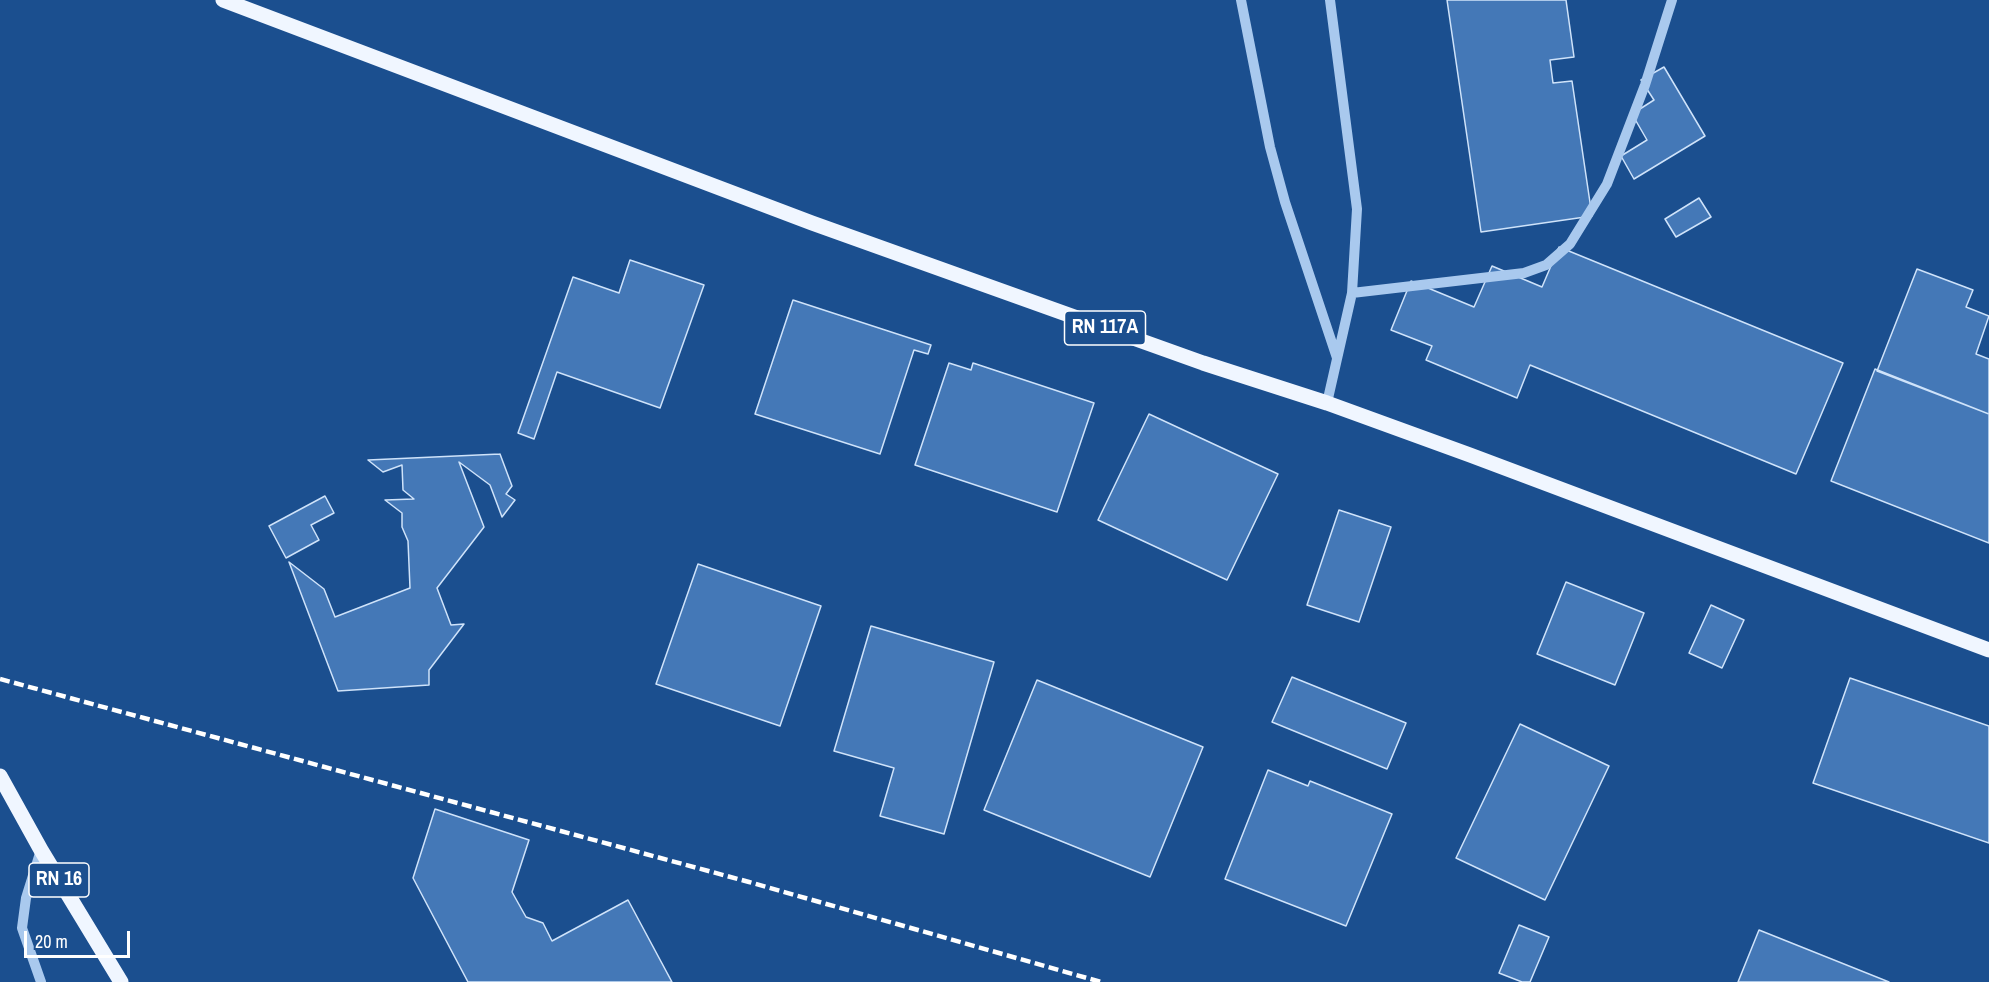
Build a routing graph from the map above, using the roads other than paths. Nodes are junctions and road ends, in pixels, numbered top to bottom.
1 (223, 0) edge
2 (1241, 0) edge
3 (1330, 0) edge
4 (1672, 0) edge
5 (1352, 293) junction
6 (1337, 358) junction
7 (1327, 403) junction
8 (1989, 650) edge
9 (0, 776) edge
10 (41, 850) junction
11 (41, 982) edge
12 (121, 982) edge

1 - 7 main road, RN 117A
2 - 6 street
3 - 5 street
4 - 5 street
5 - 6 street
6 - 7 street
7 - 8 main road, RN 117A
9 - 10 main road, RN 16
10 - 11 street
10 - 12 main road, RN 16

